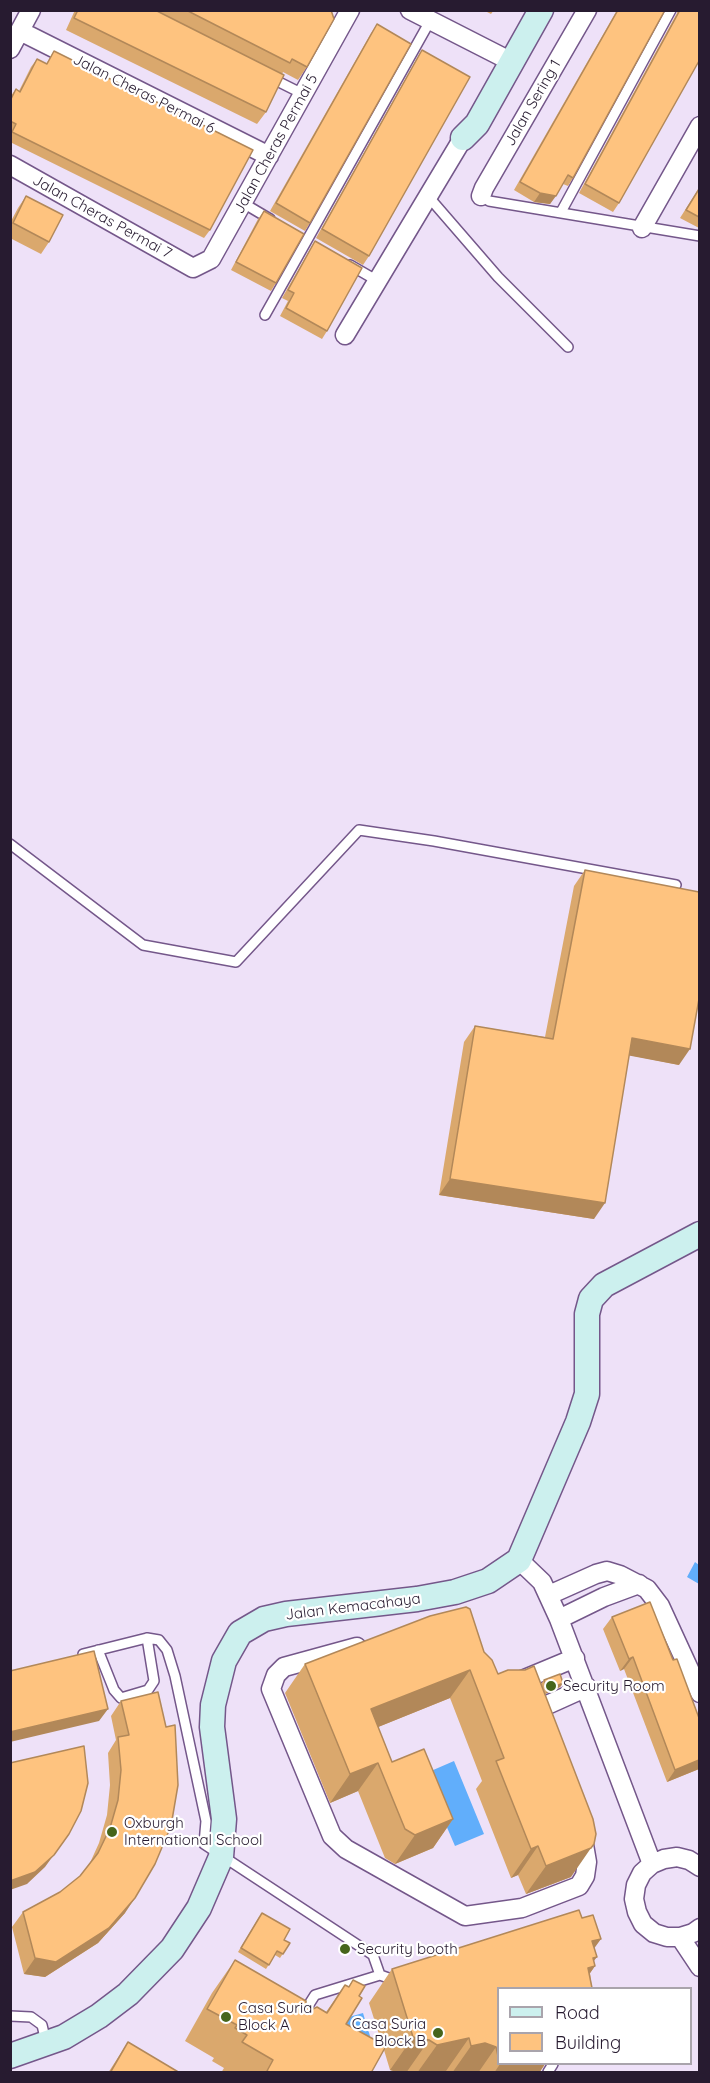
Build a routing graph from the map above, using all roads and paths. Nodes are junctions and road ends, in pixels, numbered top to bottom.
1 (31, 10) edge
2 (410, 10) edge
3 (524, 10) edge
4 (541, 10) edge
5 (587, 10) edge
6 (671, 10) edge
7 (344, 12) edge
8 (430, 21) junction
9 (20, 31) junction
10 (10, 49) edge
11 (506, 58) junction
12 (261, 73) edge
13 (303, 94) junction
14 (699, 126) edge
15 (463, 138) joint
16 (268, 156) junction
17 (10, 165) edge
18 (427, 195) junction
19 (481, 196) joint
20 (243, 203) junction
21 (561, 212) junction
22 (279, 224) edge
23 (642, 228) junction
24 (298, 235) edge
25 (699, 236) edge
26 (307, 241) junction
27 (317, 246) edge
28 (337, 257) edge
29 (193, 268) joint
30 (376, 280) junction
31 (265, 315) dead end
32 (345, 335) dead end
33 (568, 347) dead end
34 (10, 844) edge
35 (676, 885) edge
36 (699, 1234) edge
37 (519, 1560) junction
38 (639, 1584) junction
39 (549, 1595) junction
40 (560, 1619) junction
41 (147, 1638) junction
42 (372, 1643) edge
43 (98, 1650) junction
44 (76, 1655) edge
45 (575, 1658) junction
46 (175, 1676) junction
47 (154, 1680) junction
48 (523, 1681) junction
49 (586, 1687) junction
50 (498, 1688) edge
51 (699, 1693) edge
52 (536, 1710) junction
53 (545, 1732) edge
54 (579, 1819) edge
55 (221, 1857) junction
56 (652, 1864) junction
57 (699, 1867) edge
58 (699, 1928) edge
59 (680, 1937) junction
60 (699, 1967) edge
61 (380, 1975) junction
62 (412, 1978) edge
63 (10, 2016) edge
64 (294, 2028) edge
65 (46, 2044) junction
66 (10, 2056) edge

1 - 9 street
2 - 8 street
3 - 11 street
4 - 11 street
5 - 19 street, Jalan Sering 1
6 - 21 lane
7 - 13 street, Jalan Cheras Permai 5
8 - 11 street
8 - 26 lane
9 - 10 street
9 - 16 street, Jalan Cheras Permai 6
11 - 15 street
12 - 13 lane
13 - 16 street, Jalan Cheras Permai 5
14 - 23 street
15 - 18 street
16 - 20 street, Jalan Cheras Permai 5
17 - 29 street, Jalan Cheras Permai 7
18 - 30 street
18 - 33 lane
19 - 21 lane
20 - 22 lane
20 - 29 street, Jalan Cheras Permai 5
21 - 23 lane
23 - 25 lane
24 - 26 lane
26 - 27 lane
26 - 31 lane
28 - 30 lane
30 - 32 street
34 - 35 lane
36 - 37 street
37 - 39 street
37 - 55 street, Jalan Kemacahaya
38 - 39 street
38 - 40 street
38 - 51 street
39 - 40 street
40 - 45 street
41 - 43 lane
41 - 46 lane
41 - 47 lane
42 - 54 street
43 - 44 lane
43 - 47 lane
45 - 48 street
45 - 49 street
46 - 47 lane
46 - 55 lane
48 - 50 street
48 - 52 street
49 - 52 street
49 - 56 street
52 - 53 street
55 - 61 lane
55 - 65 street, Jalan Kemacahaya
56 - 57 street
56 - 59 street
58 - 59 street
59 - 60 street
61 - 62 lane
61 - 64 lane
63 - 65 lane
65 - 66 street, Jalan Kemacahaya

